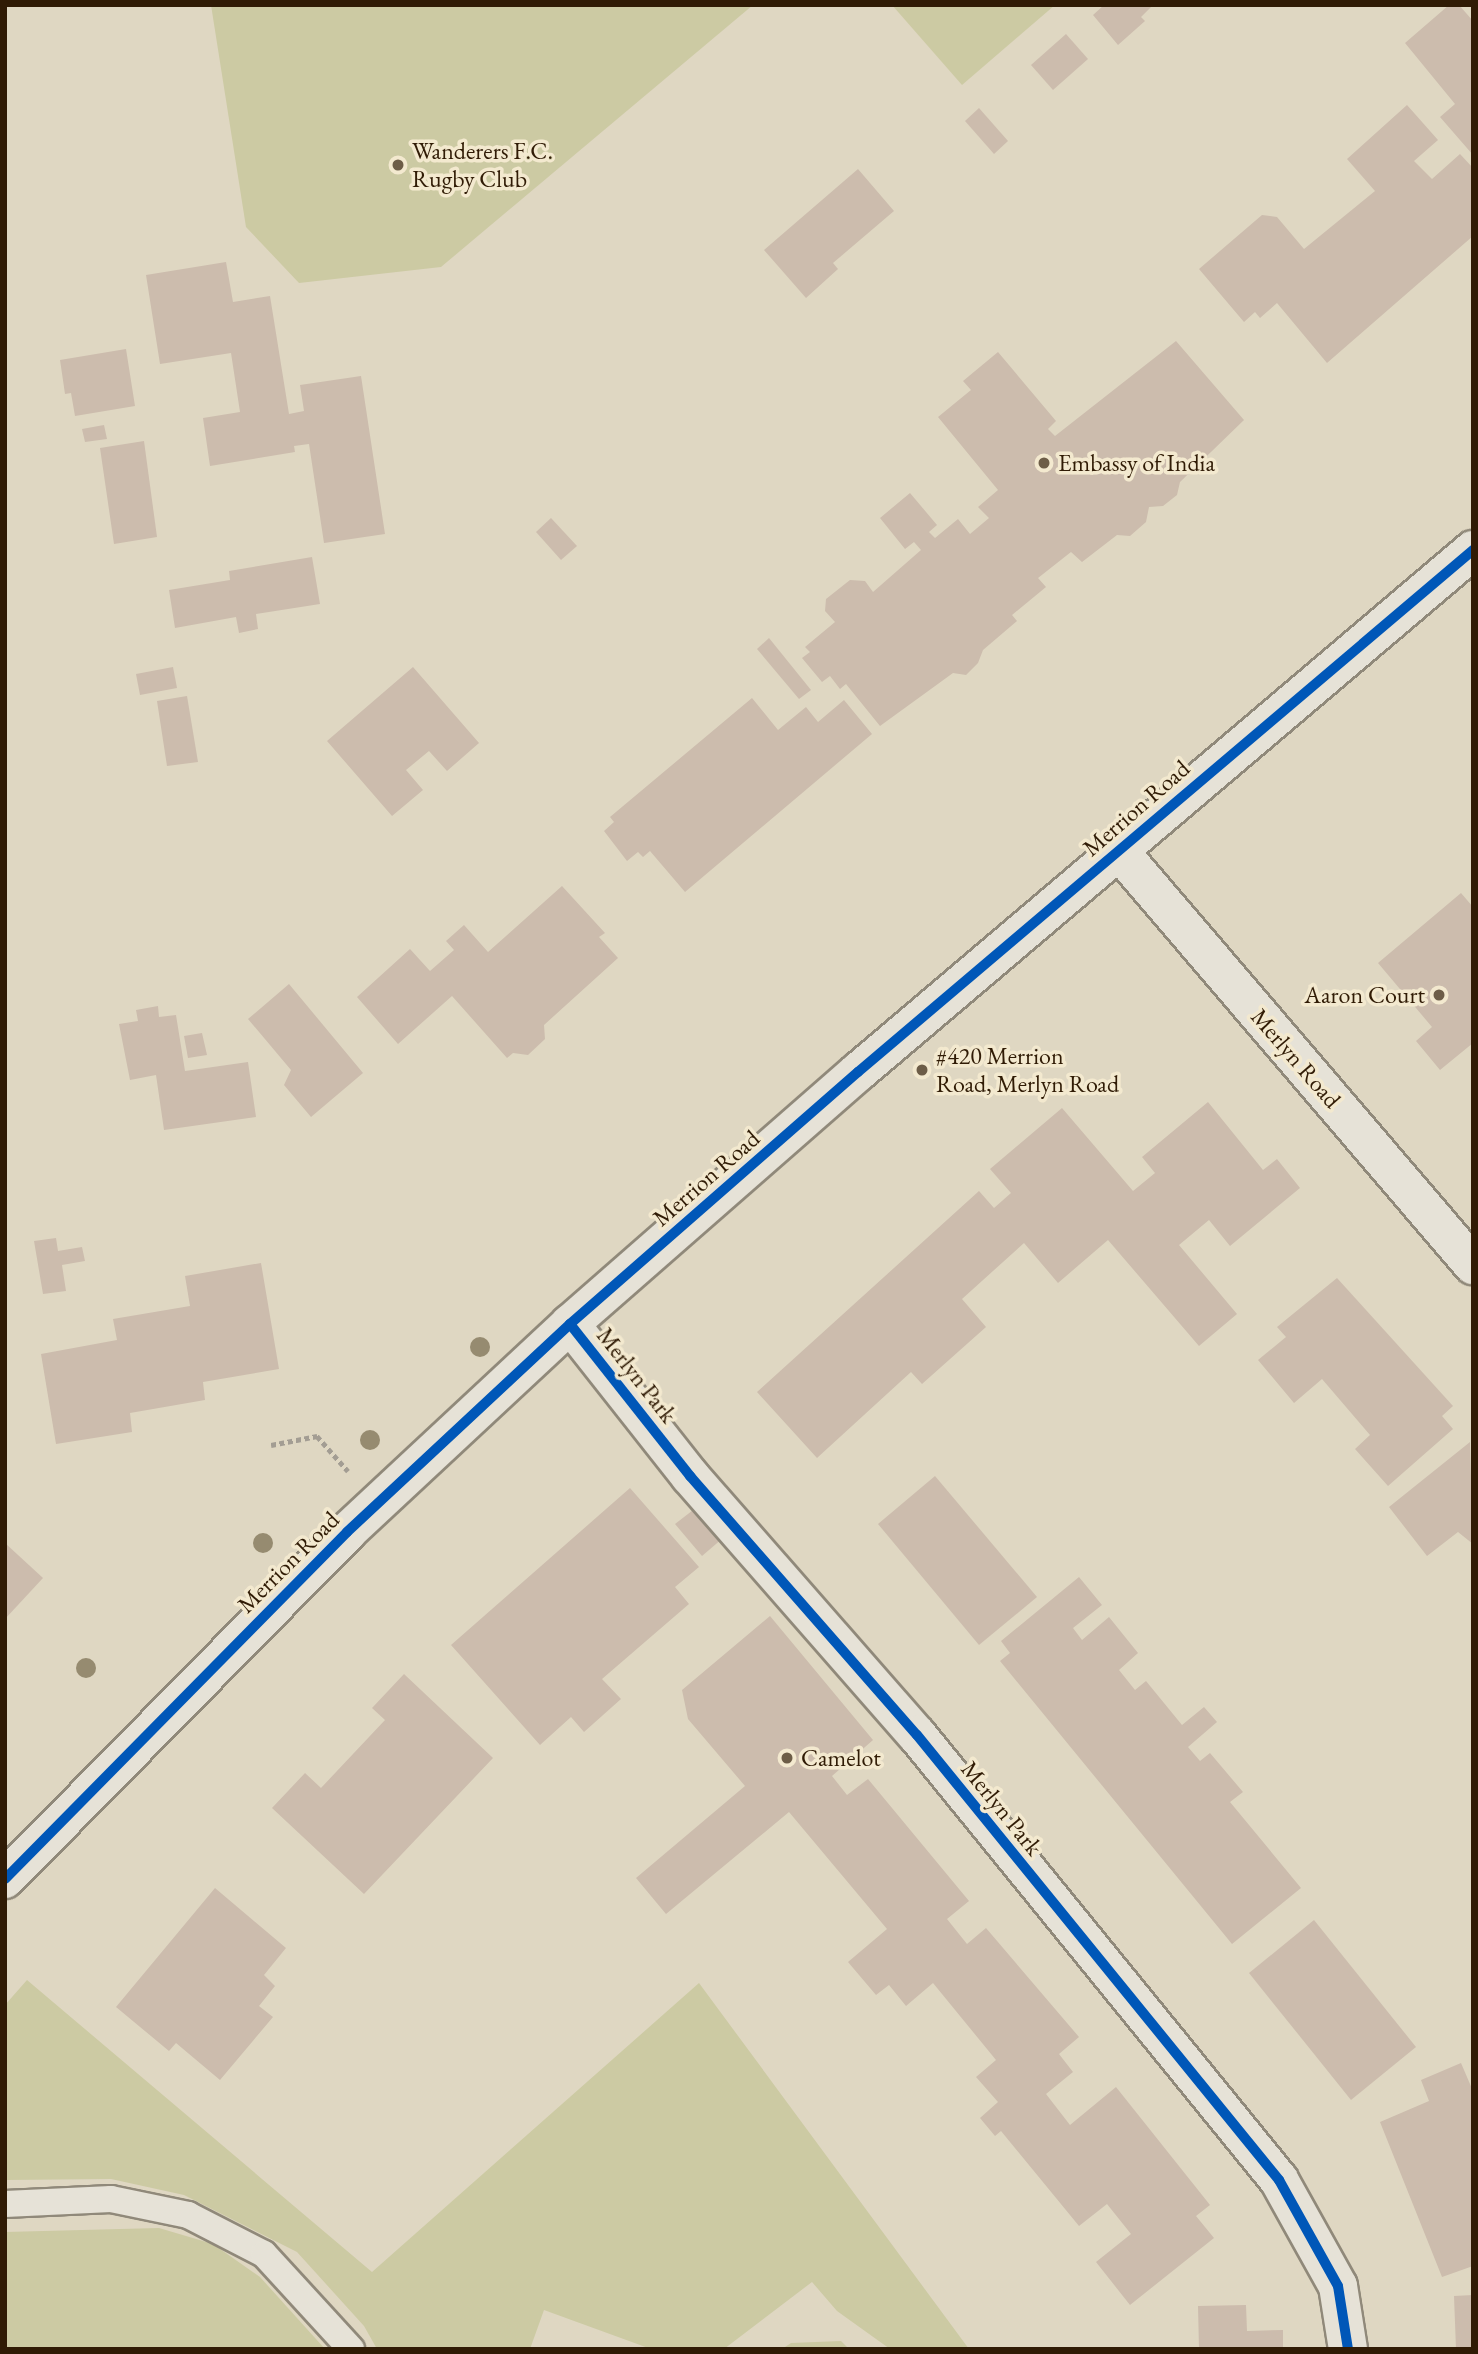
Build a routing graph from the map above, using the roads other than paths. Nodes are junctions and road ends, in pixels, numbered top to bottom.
1 (1473, 550) edge
2 (1119, 851) junction
3 (1473, 1265) edge
4 (570, 1324) junction
5 (5, 1880) edge
6 (5, 2204) edge
7 (351, 2349) edge
8 (1348, 2349) edge

1 - 2 main road, Merrion Road
2 - 3 main road, Merlyn Road
2 - 4 main road, Merrion Road
4 - 5 main road, Merrion Road
4 - 8 main road, Merlyn Park
6 - 7 lane

